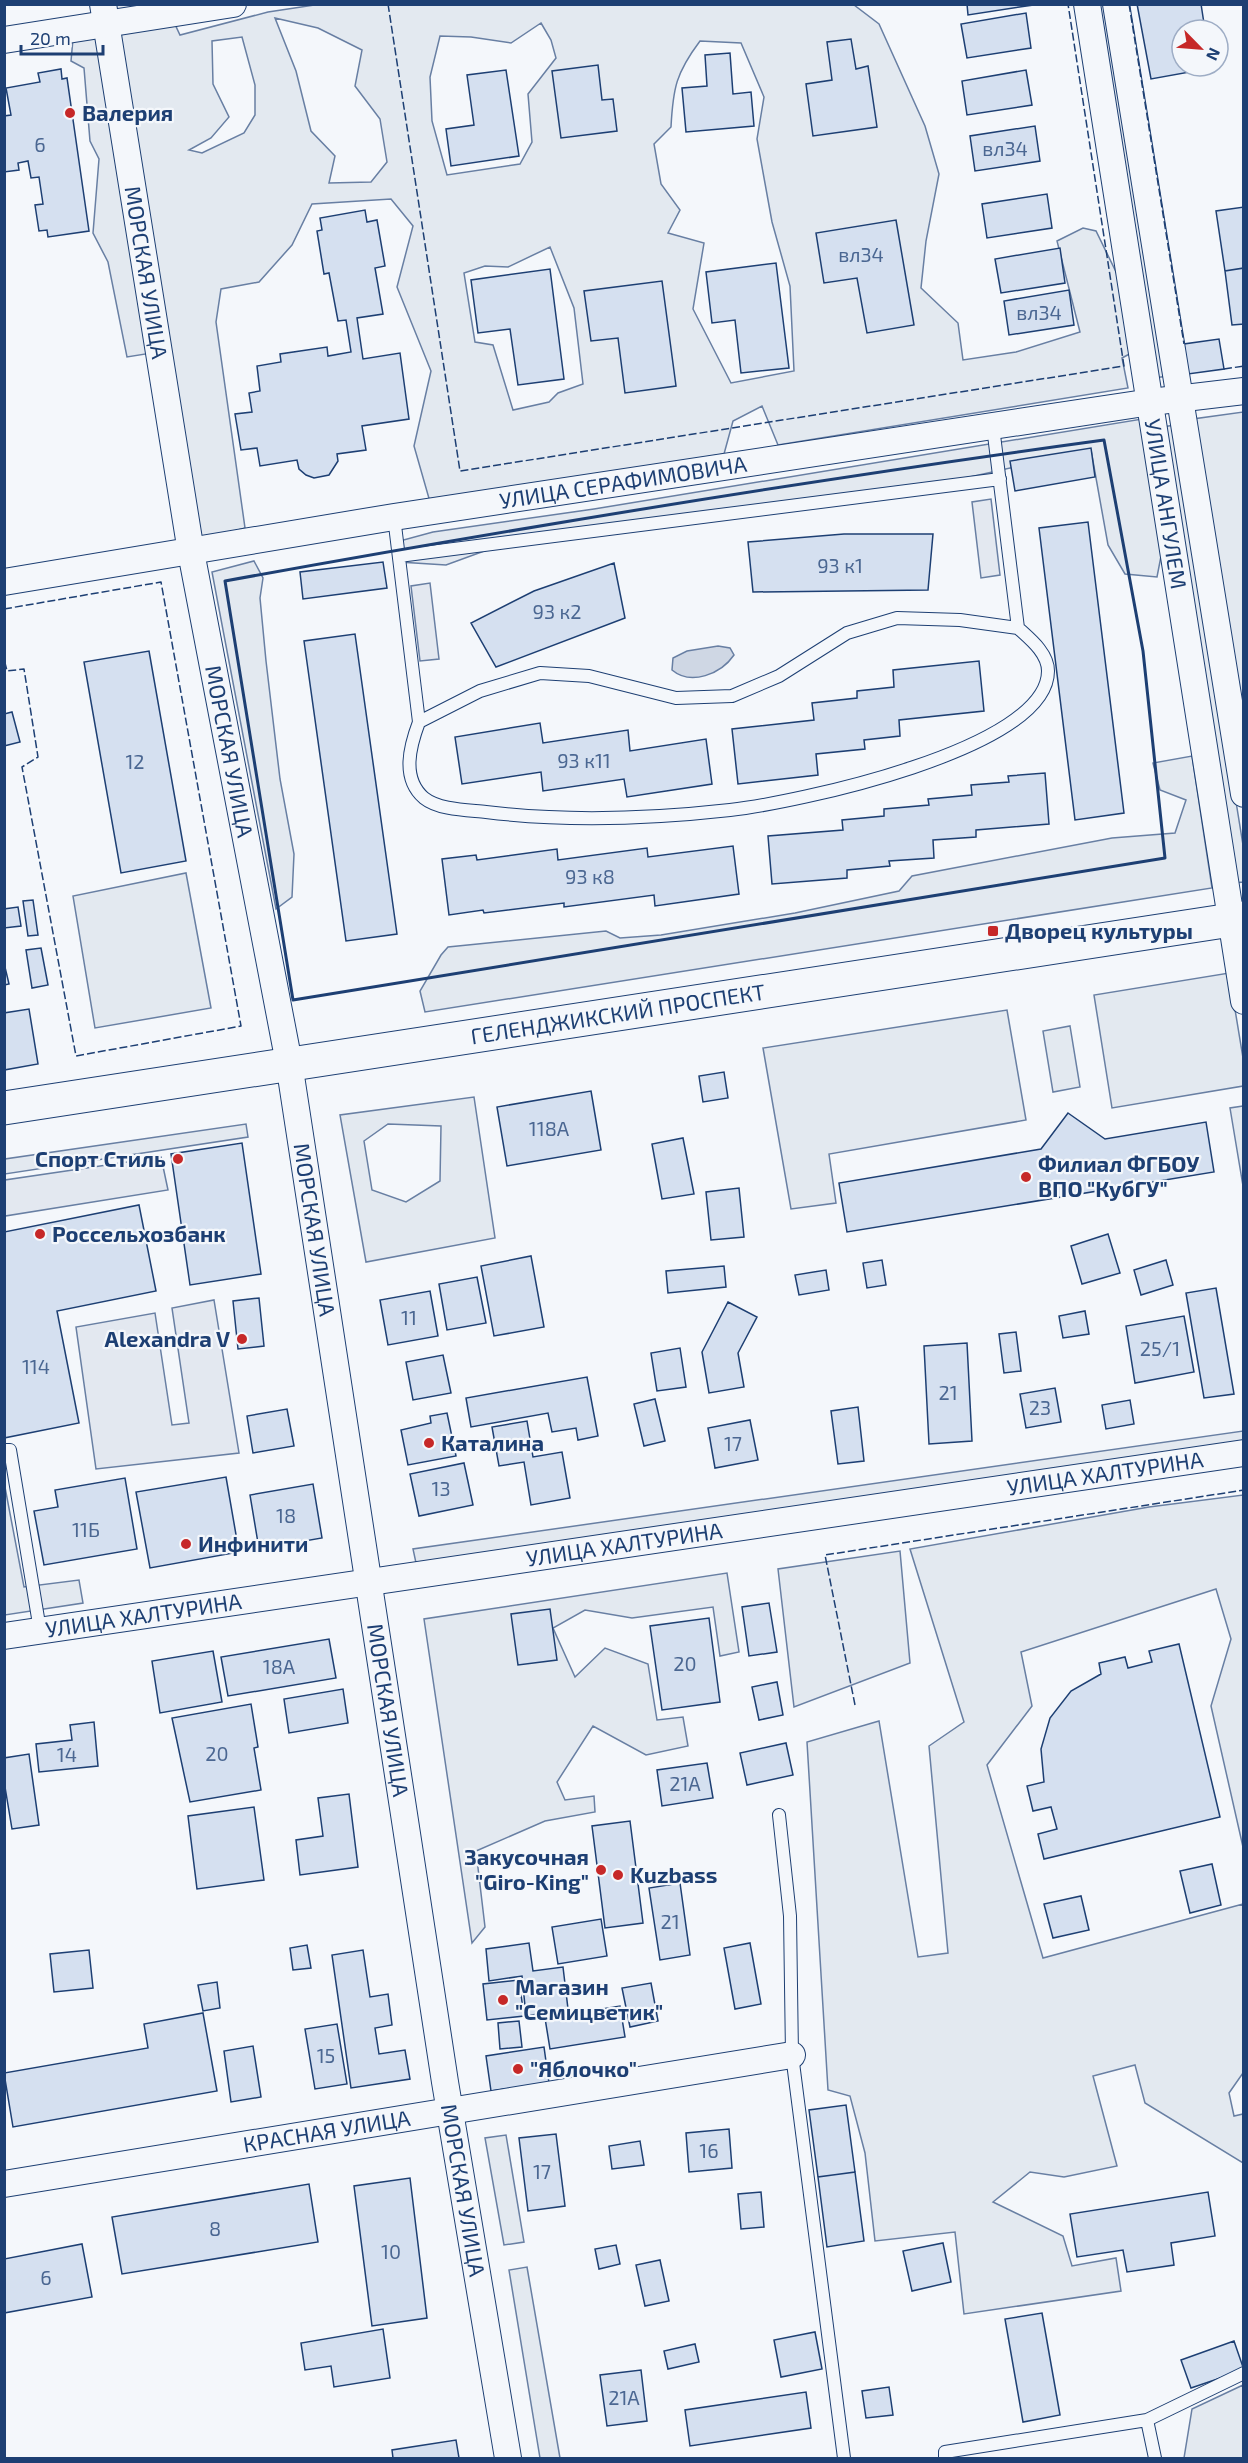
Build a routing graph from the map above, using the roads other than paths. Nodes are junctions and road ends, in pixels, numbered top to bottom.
1 (233, 4) edge
2 (1087, 4) edge
3 (1116, 4) edge
4 (104, 14) edge
5 (4, 40) edge
6 (1244, 391) edge
7 (1179, 400) junction
8 (1151, 402) junction
9 (993, 427) junction
10 (1000, 479) junction
11 (394, 517) junction
12 (191, 552) junction
13 (399, 556) junction
14 (4, 582) edge
15 (1018, 628) junction
16 (420, 722) junction
17 (1244, 794) edge
18 (1238, 919) edge
19 (1244, 1001) edge
20 (289, 1063) junction
21 (4, 1108) edge
22 (4, 1450) edge
23 (1244, 1453) edge
24 (367, 1581) junction
25 (40, 1630) junction
26 (4, 1636) edge
27 (779, 1815) dead end
28 (792, 2055) junction
29 (451, 2110) junction
30 (4, 2184) edge
31 (1244, 2373) edge
32 (1147, 2420) junction
33 (508, 2458) edge
34 (844, 2458) edge
35 (945, 2458) edge
36 (1155, 2458) edge

1 - 4 street
2 - 8 street, УЛИЦА АНГУЛЕМ
3 - 7 street, УЛИЦА АНГУЛЕМ
4 - 5 street
4 - 12 street, МОРСКАЯ УЛИЦА
6 - 7 street, УЛИЦА СЕРАФИМОВИЧА
7 - 8 street, УЛИЦА СЕРАФИМОВИЧА
7 - 17 street, УЛИЦА АНГУЛЕМ
8 - 9 street, УЛИЦА СЕРАФИМОВИЧА
8 - 18 street, УЛИЦА АНГУЛЕМ
9 - 10 lane
9 - 11 street, УЛИЦА СЕРАФИМОВИЧА
10 - 13 lane
10 - 15 lane
11 - 12 street, УЛИЦА СЕРАФИМОВИЧА
11 - 13 lane
12 - 14 street, УЛИЦА СЕРАФИМОВИЧА
12 - 20 street, МОРСКАЯ УЛИЦА
13 - 16 lane
15 - 16 lane
15 - 16 lane
18 - 19 street, УЛИЦА АНГУЛЕМ
18 - 20 main road, ГЕЛЕНДЖИКСКИЙ ПРОСПЕКТ
20 - 21 main road, ГЕЛЕНДЖИКСКИЙ ПРОСПЕКТ
20 - 24 street, МОРСКАЯ УЛИЦА
22 - 25 lane
23 - 24 street, УЛИЦА ХАЛТУРИНА
24 - 25 street, УЛИЦА ХАЛТУРИНА
24 - 29 street, МОРСКАЯ УЛИЦА
25 - 26 street, УЛИЦА ХАЛТУРИНА
27 - 28 lane
28 - 29 street, КРАСНАЯ УЛИЦА
28 - 34 lane
29 - 30 street, КРАСНАЯ УЛИЦА
29 - 33 street, МОРСКАЯ УЛИЦА
31 - 32 lane
32 - 35 lane
32 - 36 lane

